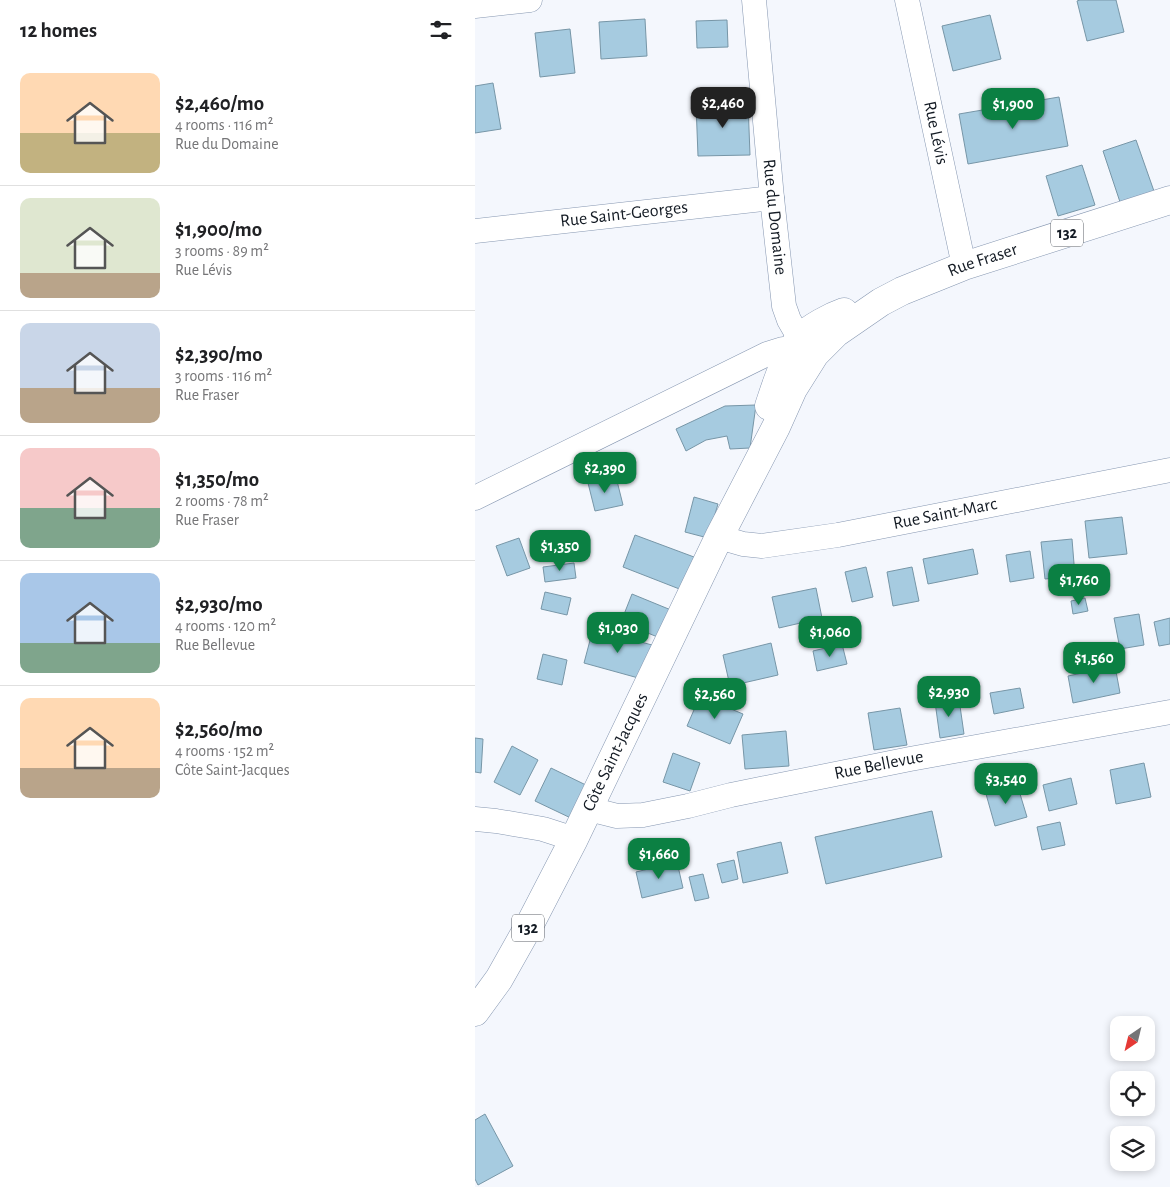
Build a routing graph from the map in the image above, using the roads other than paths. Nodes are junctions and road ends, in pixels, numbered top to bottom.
1 (530, 0) edge
2 (754, 0) edge
3 (913, 1) edge
4 (475, 6) edge
5 (772, 198) junction
6 (1170, 200) edge
7 (475, 231) edge
8 (964, 266) junction
9 (802, 348) junction
10 (1170, 470) edge
11 (475, 498) edge
12 (719, 537) junction
13 (1170, 712) edge
14 (589, 809) junction
15 (475, 819) edge
16 (574, 839) junction
17 (475, 1012) edge

1 - 4 street
2 - 5 street, Rue du Domaine
3 - 8 street, Rue Lévis
5 - 7 street, Rue Saint-Georges
5 - 9 street, Rue du Domaine
6 - 8 main road, Rue Fraser / 132
8 - 9 main road, Rue Fraser / 132
9 - 11 street
9 - 12 main road, Côte Saint-Jacques / 132
10 - 12 street, Rue Saint-Marc
12 - 14 main road, Côte Saint-Jacques / 132
13 - 14 street, Rue Bellevue
14 - 16 main road, Côte Saint-Jacques / 132
15 - 16 street
16 - 17 main road, Côte Saint-Jacques / 132

